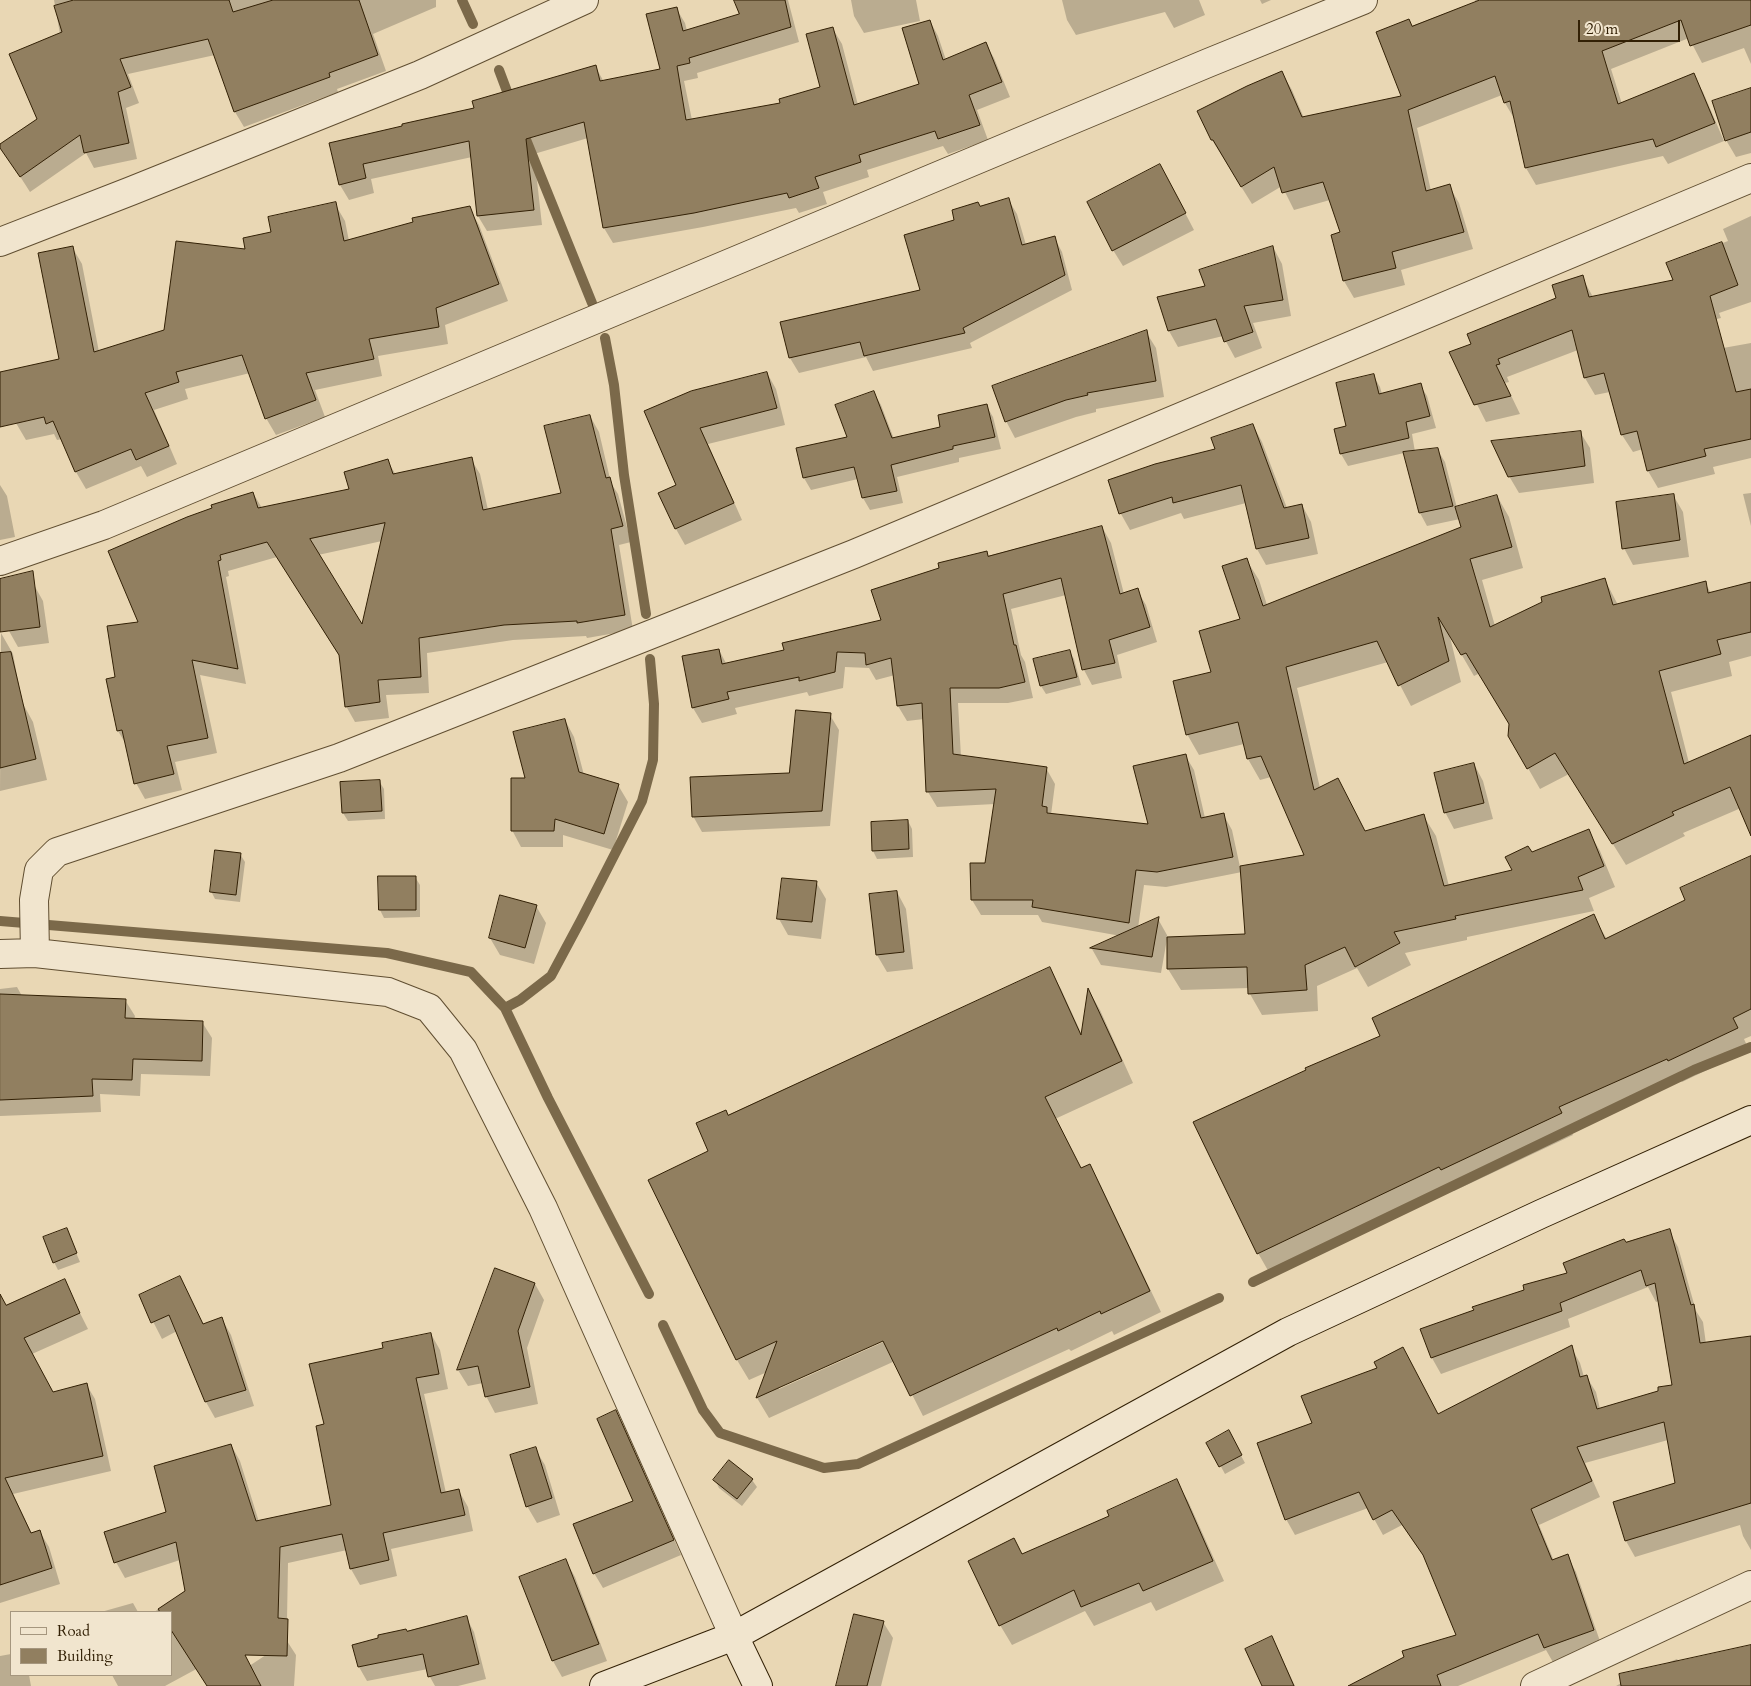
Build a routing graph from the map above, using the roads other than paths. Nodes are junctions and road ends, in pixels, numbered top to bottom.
1 (584, 0) edge
2 (1363, 0) edge
3 (1751, 178) edge
4 (0, 242) edge
5 (0, 561) edge
6 (35, 945) junction
7 (0, 954) edge
8 (1751, 1120) edge
9 (1751, 1585) edge
10 (734, 1636) junction
11 (604, 1686) edge
12 (758, 1686) edge
13 (1535, 1686) edge

1 - 4 street
2 - 5 street
3 - 6 street
6 - 7 street
6 - 10 street
8 - 10 street
9 - 13 street
10 - 11 street
10 - 12 street

